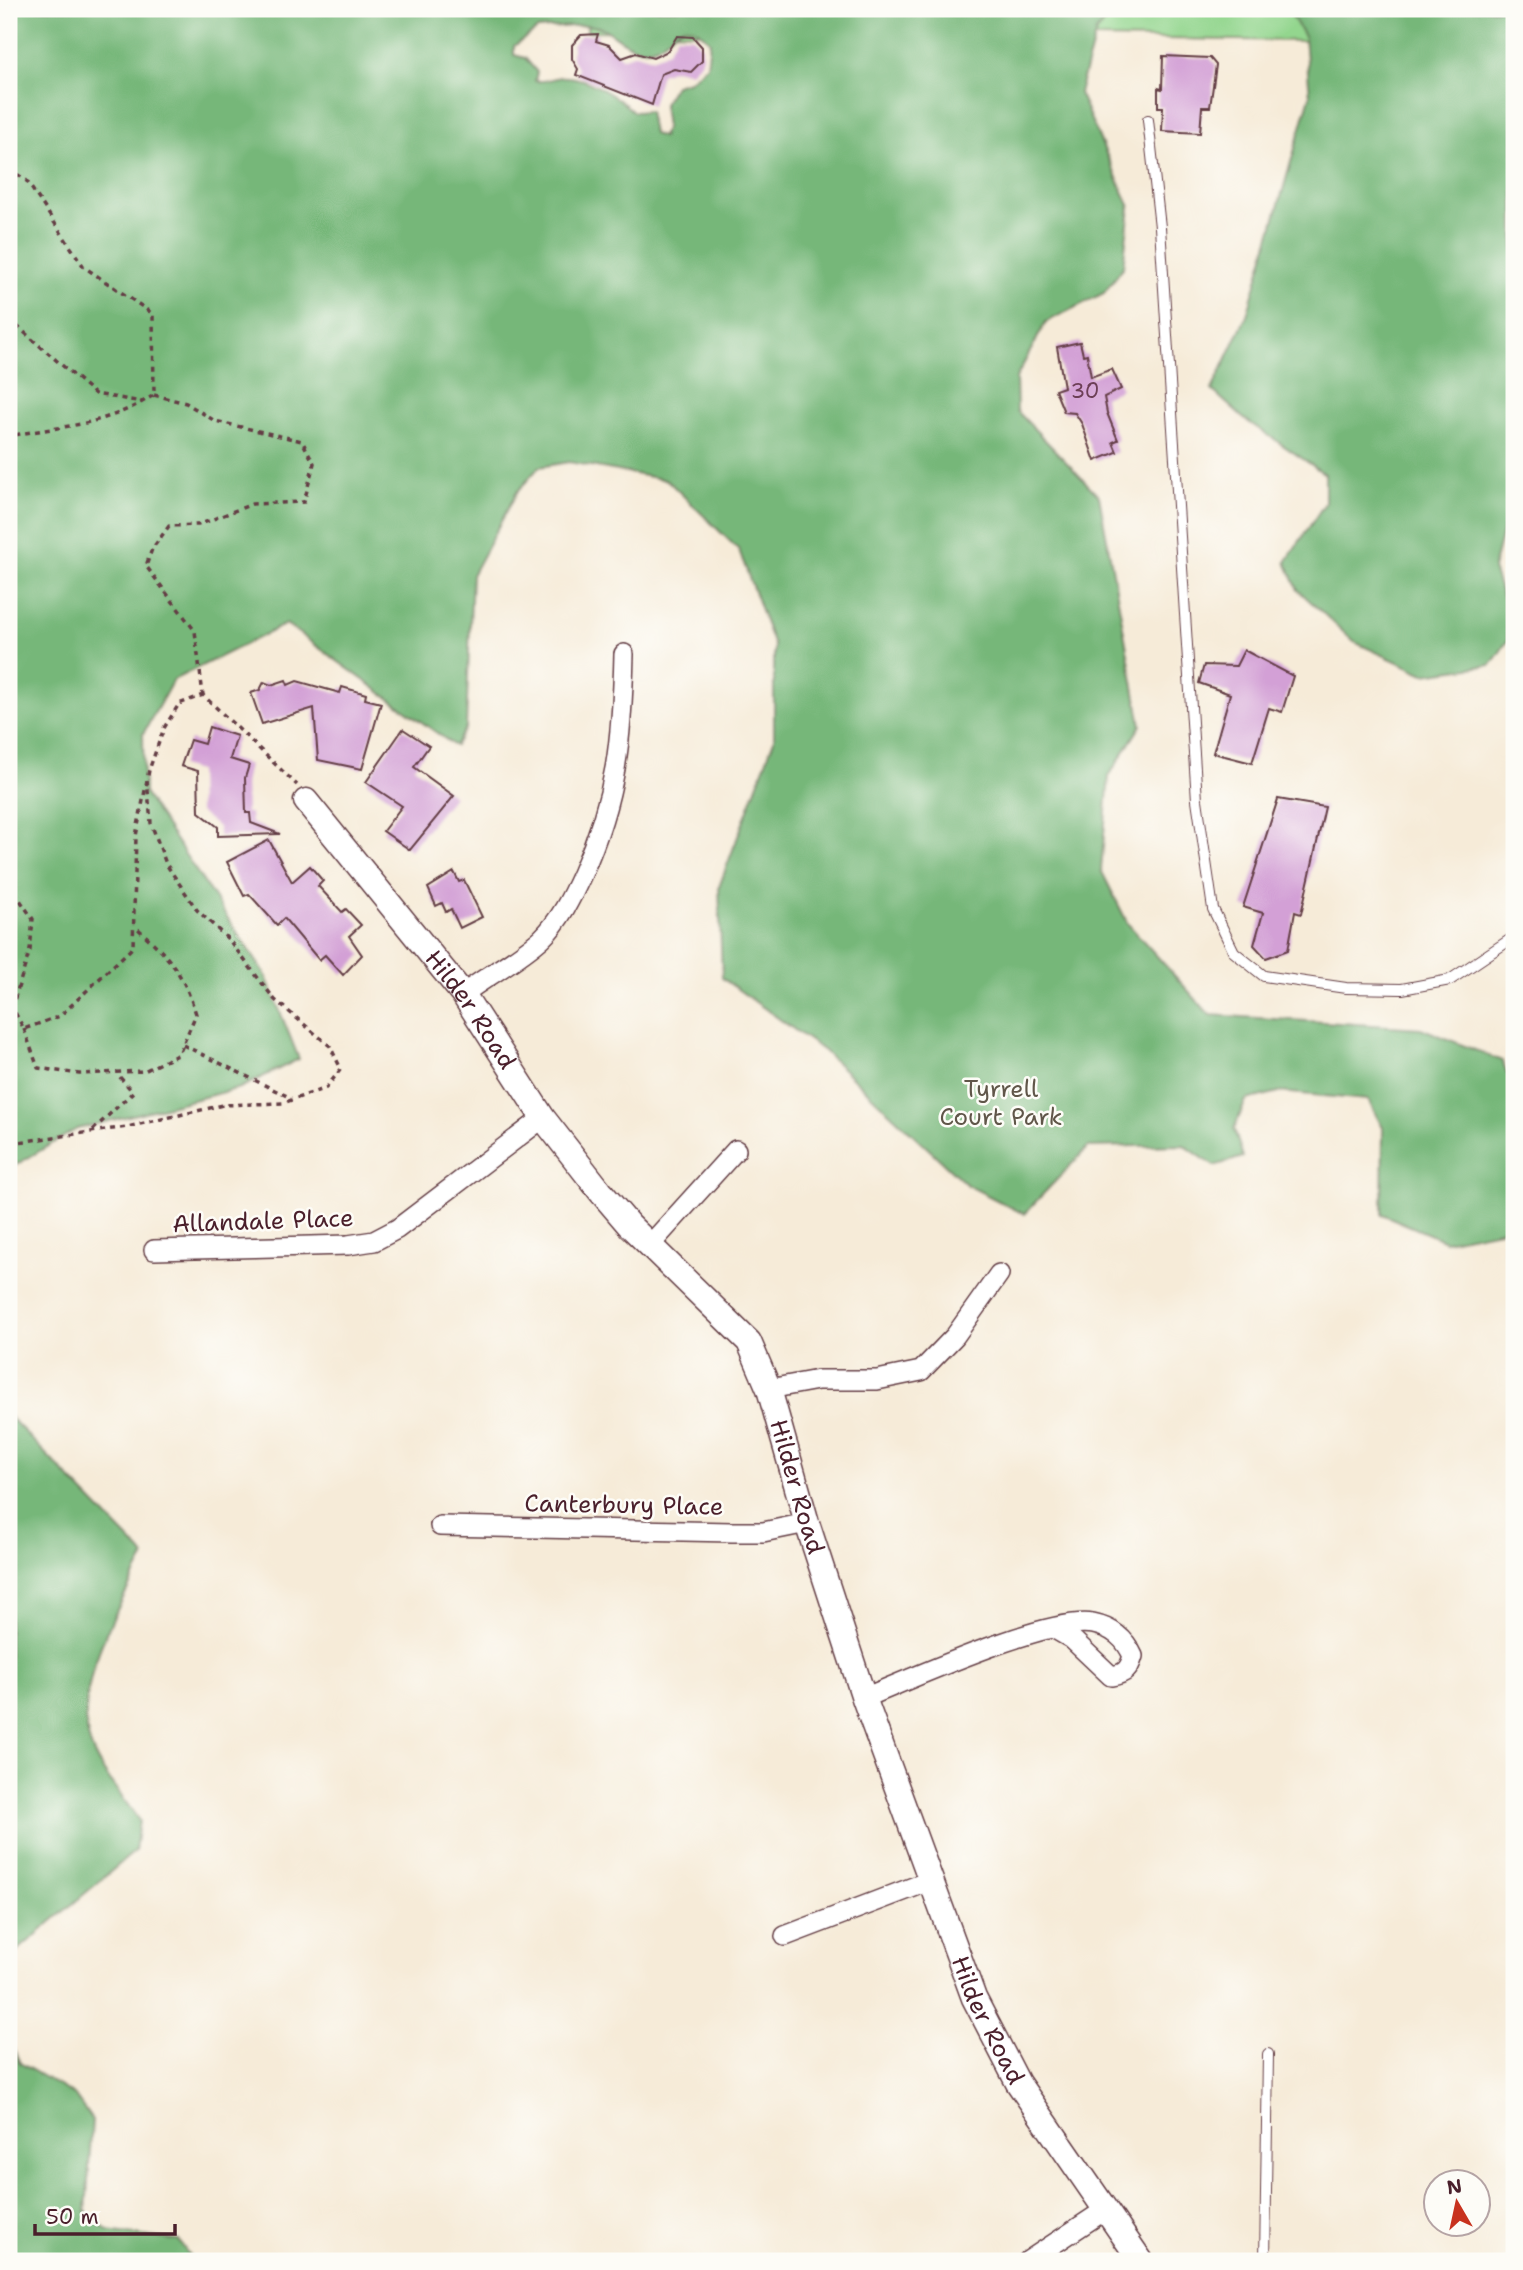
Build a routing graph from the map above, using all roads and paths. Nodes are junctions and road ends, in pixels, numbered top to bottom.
1 (1148, 120) dead end
2 (9, 169) edge
3 (9, 318) edge
4 (154, 395) junction
5 (142, 402) junction
6 (9, 436) edge
7 (624, 654) dead end
8 (203, 695) junction
9 (147, 780) junction
10 (306, 801) joint
11 (9, 884) edge
12 (135, 926) junction
13 (1514, 937) edge
14 (463, 994) junction
15 (24, 1029) junction
16 (183, 1045) junction
17 (116, 1074) junction
18 (293, 1099) junction
19 (543, 1118) junction
20 (91, 1132) junction
21 (11, 1143) dead end
22 (736, 1150) dead end
23 (650, 1245) junction
24 (155, 1250) dead end
25 (999, 1274) dead end
26 (769, 1389) junction
27 (807, 1523) junction
28 (440, 1526) dead end
29 (1053, 1628) dead end
30 (864, 1698) junction
31 (932, 1880) junction
32 (785, 1936) dead end
33 (1268, 2054) dead end
34 (1105, 2210) junction
35 (1028, 2261) edge
36 (1141, 2261) edge
37 (1265, 2261) edge

1 - 13 lane
2 - 4 path
3 - 5 path
4 - 5 path
4 - 8 path
5 - 6 path
7 - 14 street
8 - 9 path
8 - 10 path
9 - 12 path
9 - 18 path
10 - 14 street, Hilder Road
11 - 15 path
12 - 15 path
12 - 16 path
14 - 19 street, Hilder Road
15 - 17 path
16 - 17 path
16 - 18 path
17 - 20 path
18 - 20 path
19 - 23 street, Hilder Road
19 - 24 street, Allandale Place
20 - 21 path
22 - 23 street
23 - 26 street, Hilder Road
25 - 26 street
26 - 27 street, Hilder Road
27 - 28 street, Canterbury Place
27 - 30 street, Hilder Road
29 - 30 street
30 - 31 street, Hilder Road
31 - 32 street
31 - 34 street, Hilder Road
33 - 37 lane
34 - 35 street
34 - 36 street, Hilder Road

